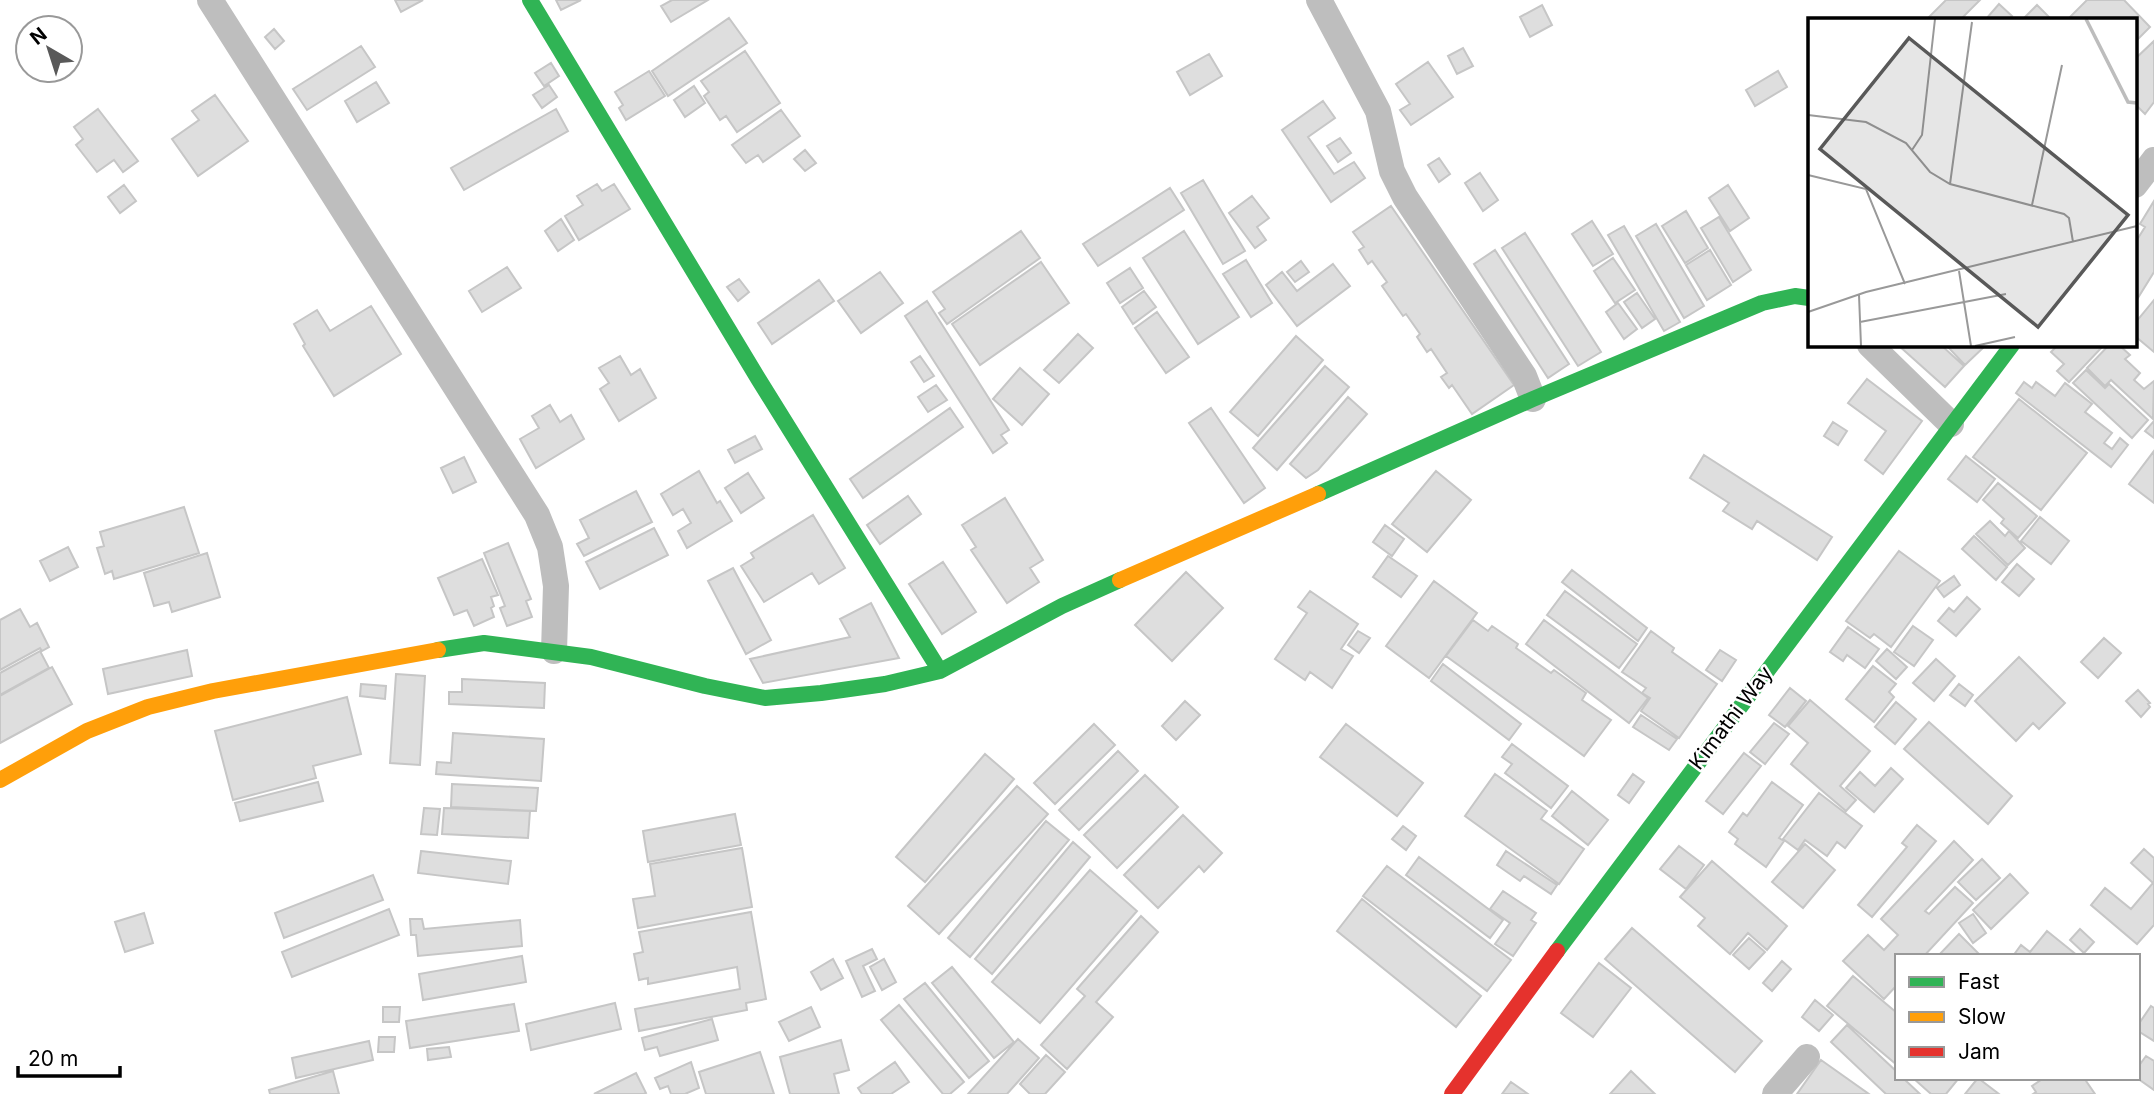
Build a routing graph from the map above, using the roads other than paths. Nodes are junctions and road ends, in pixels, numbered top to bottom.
1 (209, 0) edge
2 (530, 0) edge
3 (1319, 0) edge
4 (2154, 160) edge
5 (2136, 184) edge
6 (1808, 298) edge
7 (1871, 346) edge
8 (2011, 346) edge
9 (1533, 399) junction
10 (1951, 424) junction
11 (554, 651) junction
12 (940, 671) junction
13 (0, 780) edge
14 (1807, 1057) dead end
15 (1452, 1094) edge
16 (1775, 1094) edge

1 - 11 street
2 - 12 street
3 - 9 street
4 - 5 street
6 - 9 street
7 - 10 street
8 - 10 street, Kimathi Way
9 - 12 street
10 - 15 street, Kimathi Way
11 - 12 street
11 - 13 street
14 - 16 street

